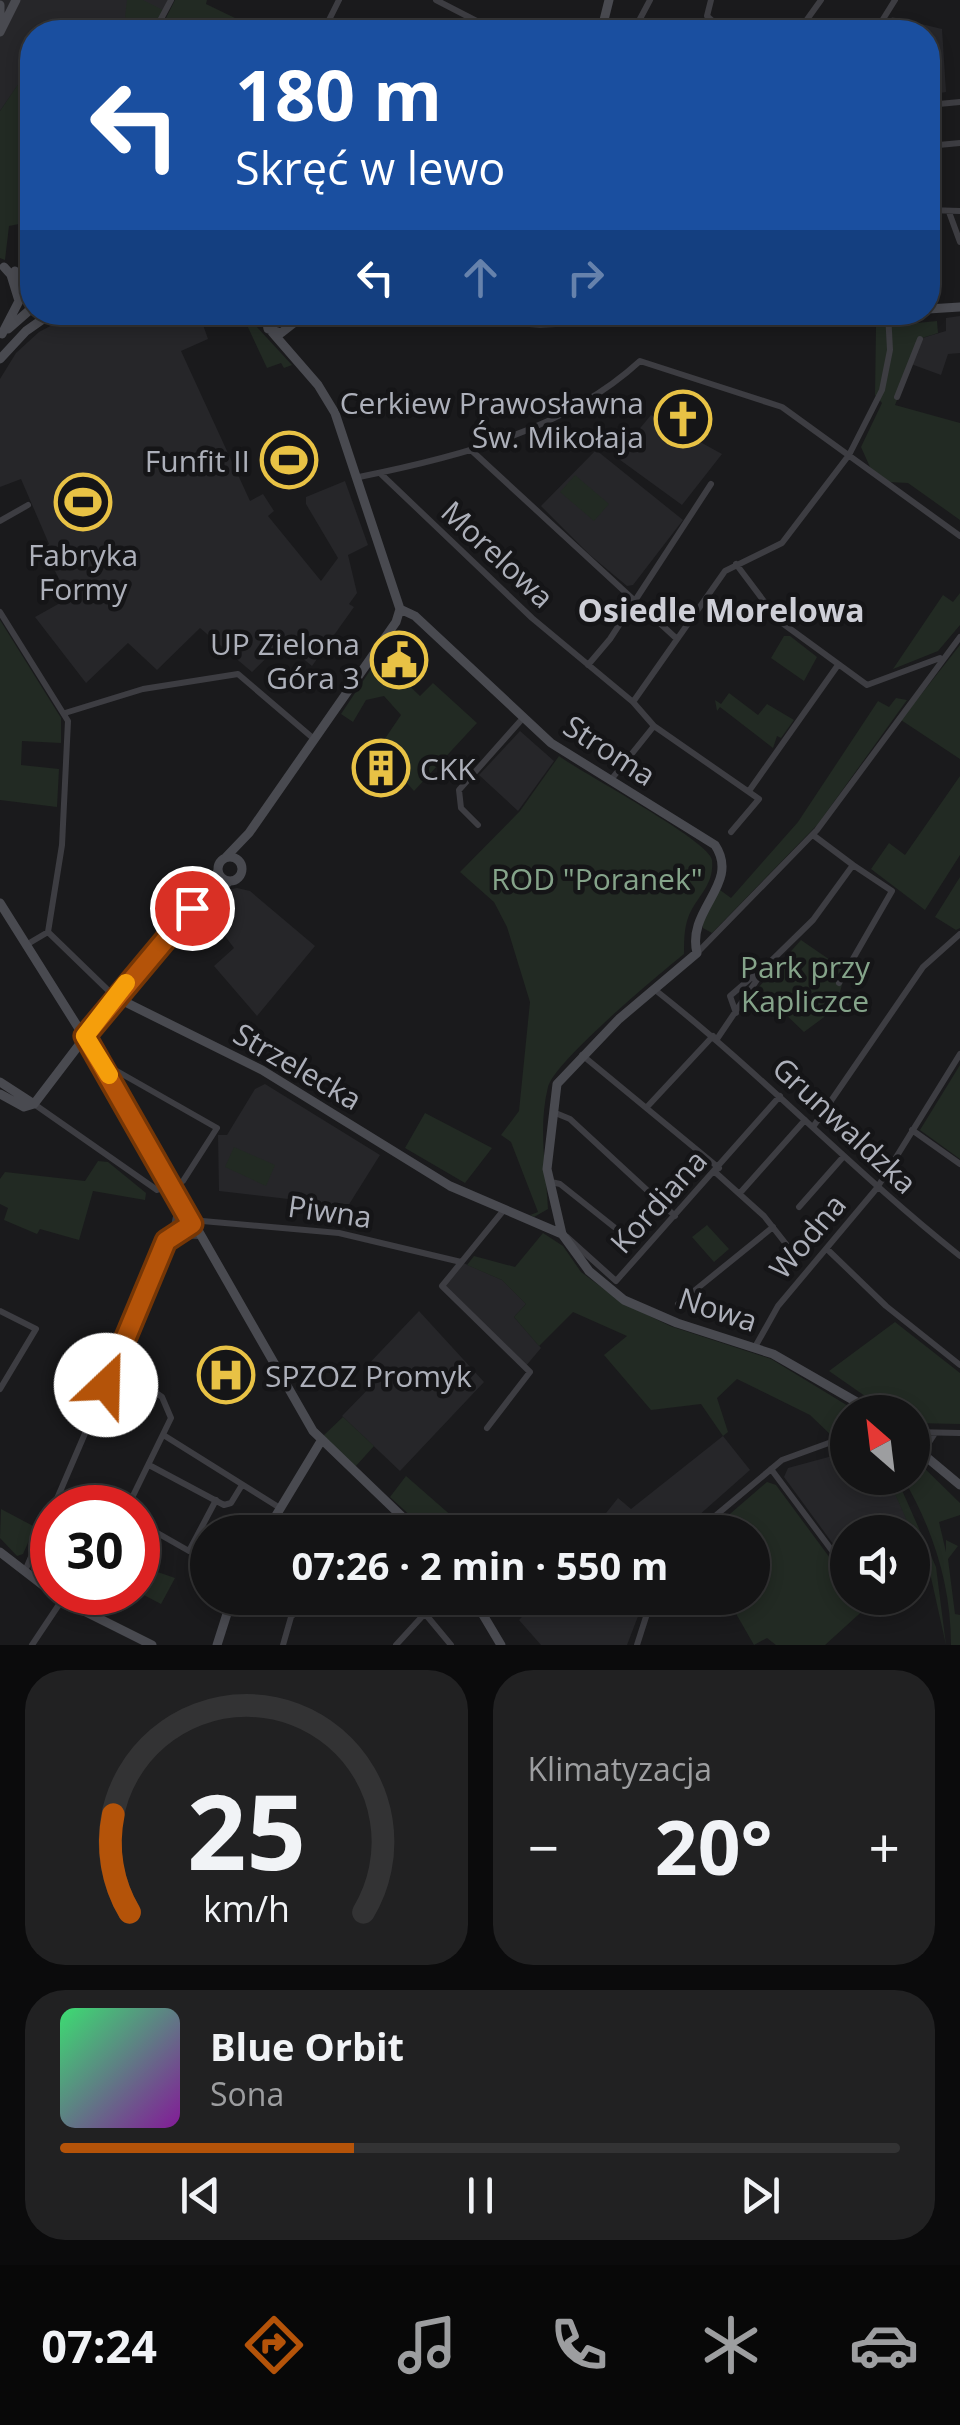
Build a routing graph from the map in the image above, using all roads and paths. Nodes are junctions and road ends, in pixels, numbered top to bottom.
1 (15, 0) edge
2 (436, 0) edge
3 (448, 2) edge
4 (0, 3) edge
5 (478, 20) edge
6 (0, 29) edge
7 (940, 211) edge
8 (960, 211) edge
9 (949, 212) junction
10 (960, 242) edge
11 (5, 269) edge
12 (33, 325) edge
13 (269, 325) edge
14 (287, 325) edge
15 (293, 325) edge
16 (890, 325) edge
17 (272, 332) junction
18 (1, 336) edge
19 (920, 339) dead end
20 (0, 359) edge
21 (294, 360) junction
22 (898, 397) dead end
23 (471, 450) junction
24 (849, 455) junction
25 (380, 474) junction
26 (359, 477) junction
27 (710, 484) dead end
28 (28, 506) dead end
29 (0, 521) edge
30 (960, 536) edge
31 (736, 564) junction
32 (638, 603) junction
33 (400, 608) junction
34 (0, 612) edge
35 (960, 637) edge
36 (676, 639) junction
37 (946, 655) junction
38 (588, 665) junction
39 (838, 665) junction
40 (633, 702) junction
41 (65, 713) junction
42 (522, 718) junction
43 (654, 726) junction
44 (314, 740) junction
45 (609, 782) junction
46 (749, 791) junction
47 (478, 826) dead end
48 (731, 832) dead end
49 (248, 833) junction
50 (812, 835) junction
51 (226, 858) junction
52 (241, 864) junction
53 (853, 864) junction
54 (218, 870) junction
55 (230, 882) junction
56 (0, 905) edge
57 (184, 915) junction
58 (695, 924) junction
59 (48, 932) junction
60 (960, 934) edge
61 (713, 938) junction
62 (25, 946) junction
63 (697, 953) junction
64 (767, 965) junction
65 (840, 984) dead end
66 (653, 988) junction
67 (115, 997) junction
68 (736, 1013) junction
69 (85, 1036) junction
70 (715, 1037) junction
71 (960, 1054) edge
72 (582, 1055) junction
73 (100, 1062) junction
74 (0, 1082) edge
75 (0, 1094) edge
76 (780, 1096) junction
77 (34, 1104) junction
78 (647, 1108) junction
79 (552, 1112) junction
80 (805, 1120) junction
81 (813, 1127) junction
82 (912, 1130) junction
83 (844, 1156) junction
84 (960, 1164) edge
85 (717, 1170) junction
86 (549, 1182) junction
87 (171, 1187) junction
88 (876, 1188) junction
89 (740, 1193) junction
90 (179, 1202) junction
91 (554, 1206) junction
92 (799, 1207) dead end
93 (504, 1211) junction
94 (676, 1216) junction
95 (190, 1221) junction
96 (530, 1222) junction
97 (773, 1227) junction
98 (614, 1228) dead end
99 (174, 1230) junction
100 (562, 1234) junction
101 (199, 1236) junction
102 (786, 1244) dead end
103 (828, 1250) junction
104 (960, 1256) edge
105 (461, 1262) junction
106 (678, 1304) dead end
107 (0, 1311) edge
108 (755, 1347) junction
109 (116, 1364) junction
110 (960, 1364) edge
111 (0, 1388) edge
112 (841, 1395) edge
113 (487, 1428) dead end
114 (930, 1432) edge
115 (936, 1432) junction
116 (960, 1433) edge
117 (165, 1436) junction
118 (321, 1441) junction
119 (930, 1441) edge
120 (830, 1442) edge
121 (331, 1452) junction
122 (309, 1459) junction
123 (930, 1460) edge
124 (150, 1465) junction
125 (771, 1469) junction
126 (62, 1485) edge
127 (139, 1485) edge
128 (242, 1485) junction
129 (960, 1486) edge
130 (216, 1500) junction
131 (280, 1508) junction
132 (276, 1515) edge
133 (400, 1515) edge
134 (716, 1515) edge
135 (160, 1535) edge
136 (830, 1548) edge
137 (0, 1552) edge
138 (30, 1558) edge
139 (24, 1572) junction
140 (30, 1576) edge
141 (52, 1615) edge
142 (94, 1615) edge
143 (227, 1615) edge
144 (294, 1615) edge
145 (422, 1615) edge
146 (429, 1615) edge
147 (483, 1615) edge
148 (647, 1615) edge
149 (32, 1645) edge
150 (152, 1645) edge
151 (217, 1645) edge
152 (283, 1645) edge
153 (396, 1645) edge
154 (451, 1645) edge
155 (501, 1645) edge
156 (637, 1645) edge

1 - 4 street
1 - 6 street
2 - 3 street
3 - 5 street
4 - 6 street
7 - 9 street
8 - 9 street
9 - 10 street
11 - 18 street
12 - 20 street
13 - 17 street
14 - 17 street
15 - 21 street
16 - 24 street
17 - 21 street
19 - 22 street
21 - 26 street
23 - 24 street
23 - 25 street
23 - 32 street
24 - 30 street
24 - 31 street
25 - 26 street
25 - 38 street, Morelowa
26 - 33 street
27 - 32 street
28 - 29 street
31 - 36 street
31 - 39 street
32 - 36 street
32 - 38 street
33 - 42 street, Stroma
33 - 44 street
34 - 41 street
35 - 37 street
36 - 40 street
37 - 39 street
37 - 50 street
38 - 40 street, Morelowa
39 - 46 street
40 - 43 street, Morelowa
41 - 44 street
41 - 59 street
42 - 45 street, Stroma
42 - 47 street
43 - 45 street
43 - 46 street, Morelowa
44 - 49 street
45 - 58 street, Stroma
46 - 48 street
49 - 51 street
49 - 52 street
50 - 53 street
50 - 61 street
51 - 52 street
51 - 54 street
52 - 55 street
53 - 64 street
53 - 65 street
54 - 55 street
54 - 57 street
55 - 57 street
56 - 62 street
57 - 67 street
58 - 61 street
58 - 63 street
59 - 62 street
59 - 67 street, Strzelecka
60 - 81 street
61 - 63 street
62 - 69 street
63 - 66 street
64 - 68 street
64 - 68 street
66 - 70 street, Grunwaldzka
66 - 72 street
67 - 69 street
67 - 93 street, Strzelecka
68 - 70 street
69 - 73 street
69 - 77 street
70 - 76 street, Grunwaldzka
70 - 78 street
71 - 82 street, Wodna
72 - 78 street
72 - 79 street
73 - 87 street
73 - 87 street
74 - 77 street
75 - 77 street
76 - 80 street, Grunwaldzka
76 - 85 street, Kordiana
77 - 87 street
78 - 85 street
79 - 86 street
79 - 94 street
80 - 81 street, Grunwaldzka
80 - 89 street
81 - 83 street, Grunwaldzka
82 - 84 street
82 - 88 street, Wodna
83 - 88 street, Grunwaldzka
83 - 92 street
85 - 89 street
85 - 94 street, Kordiana
86 - 91 street
86 - 98 street
87 - 90 street
88 - 103 street, Wodna
88 - 104 street, Grunwaldzka
89 - 97 street
90 - 95 street
90 - 99 street
91 - 96 street
91 - 100 street
93 - 96 street, Strzelecka
93 - 105 street
94 - 100 street, Kordiana
95 - 99 street
95 - 101 street
95 - 105 street, Piwna
96 - 100 street, Strzelecka
97 - 102 street
97 - 106 street
99 - 101 street
99 - 109 street
100 - 108 street, Nowa
101 - 118 street
103 - 108 street, Wodna
103 - 110 street
105 - 113 street
107 - 111 street
108 - 112 street, Nowa
109 - 117 street
109 - 126 street
114 - 115 street
115 - 116 street
115 - 119 street
117 - 124 street
117 - 128 street
118 - 121 street
118 - 122 street
120 - 125 street
121 - 122 street
121 - 133 street
122 - 131 street
123 - 129 street
124 - 127 street
124 - 130 street
125 - 134 street
125 - 136 street
128 - 130 street
128 - 131 street
130 - 135 street
131 - 132 street
137 - 139 street
138 - 139 street
139 - 140 street
141 - 149 street
142 - 150 street
143 - 151 street
144 - 152 street
145 - 153 street
146 - 154 street
147 - 155 street
148 - 156 street

